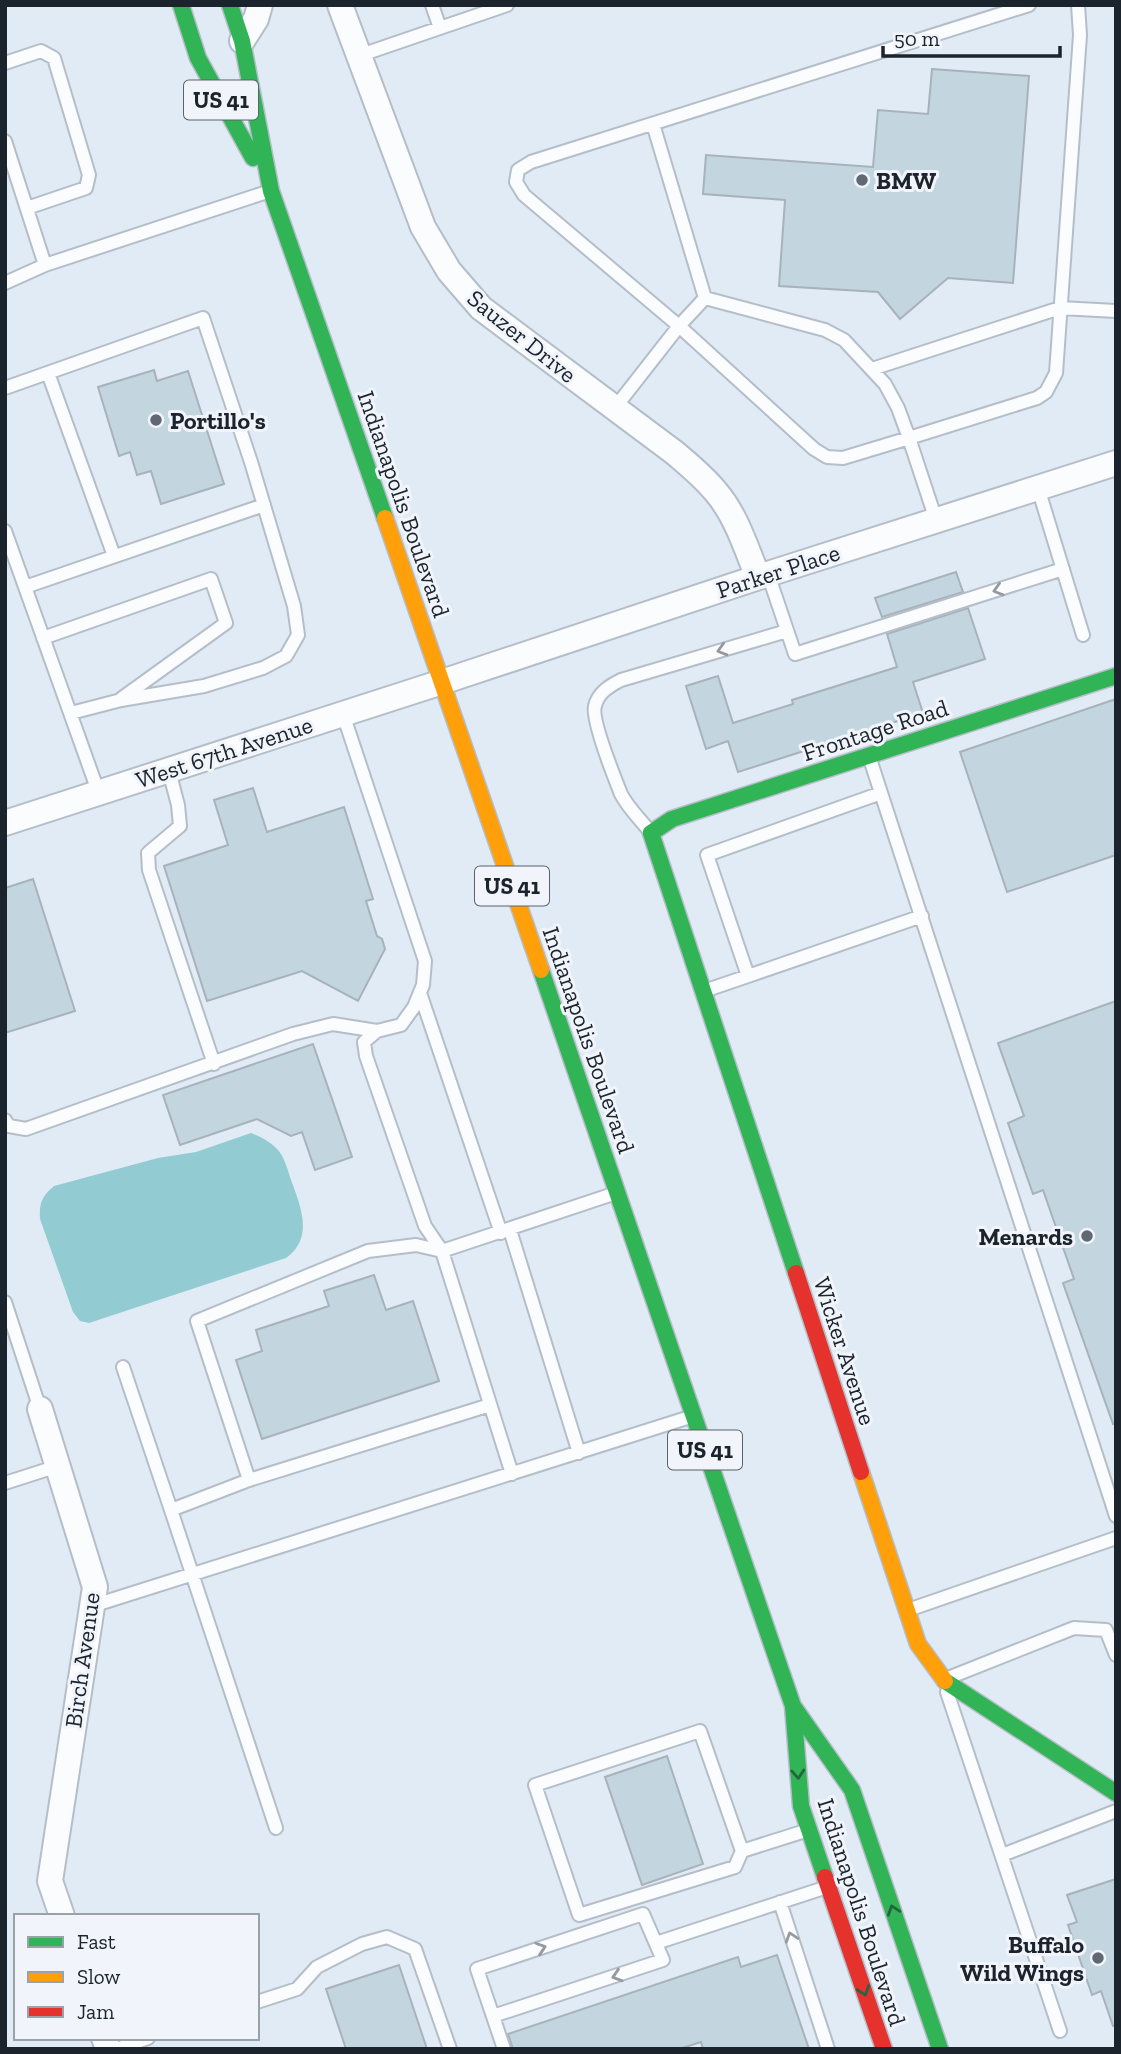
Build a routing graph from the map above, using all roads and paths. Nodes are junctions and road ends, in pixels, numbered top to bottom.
1 (181, 5) edge
2 (230, 5) edge
3 (260, 5) edge
4 (340, 5) edge
5 (432, 5) edge
6 (507, 5) edge
7 (1029, 5) edge
8 (1078, 5) edge
9 (440, 28) junction
10 (242, 41) junction
11 (358, 56) junction
12 (5, 63) edge
13 (653, 124) junction
14 (5, 141) edge
15 (271, 191) junction
16 (27, 208) junction
17 (46, 265) junction
18 (5, 283) edge
19 (705, 298) junction
20 (1060, 308) junction
21 (1116, 311) edge
22 (679, 326) junction
23 (872, 369) junction
24 (48, 373) junction
25 (5, 388) edge
26 (614, 409) junction
27 (909, 438) junction
28 (1115, 467) edge
29 (1038, 488) junction
30 (264, 505) junction
31 (936, 520) junction
32 (5, 531) edge
33 (114, 556) junction
34 (1063, 569) junction
35 (763, 575) junction
36 (25, 587) junction
37 (787, 631) junction
38 (1083, 635) dead end
39 (43, 638) junction
40 (1116, 676) edge
41 (442, 682) junction
42 (121, 700) junction
43 (71, 713) junction
44 (343, 714) junction
45 (869, 755) junction
46 (169, 771) junction
47 (98, 792) junction
48 (881, 793) junction
49 (5, 823) edge
50 (651, 833) junction
51 (922, 916) junction
52 (748, 976) junction
53 (703, 991) junction
54 (420, 993) junction
55 (377, 1031) junction
56 (214, 1064) junction
57 (5, 1121) edge
58 (617, 1193) junction
59 (505, 1231) junction
60 (442, 1251) junction
61 (5, 1302) edge
62 (123, 1367) dead end
63 (490, 1405) junction
64 (40, 1409) joint
65 (694, 1416) junction
66 (579, 1453) junction
67 (58, 1466) junction
68 (512, 1474) junction
69 (249, 1480) junction
70 (5, 1483) edge
71 (171, 1510) junction
72 (1116, 1516) edge
73 (1116, 1538) edge
74 (191, 1575) junction
75 (92, 1606) junction
76 (907, 1611) junction
77 (1116, 1655) edge
78 (943, 1680) junction
79 (793, 1706) junction
80 (1116, 1793) edge
81 (1116, 1811) edge
82 (276, 1828) dead end
83 (809, 1830) junction
84 (742, 1851) junction
85 (1002, 1855) junction
86 (828, 1887) junction
87 (780, 1902) junction
88 (61, 1914) edge
89 (656, 1942) junction
90 (259, 2001) edge
91 (493, 2016) junction
92 (1060, 2031) dead end
93 (142, 2040) edge
94 (117, 2049) edge
95 (450, 2049) edge
96 (504, 2049) edge
97 (828, 2049) edge
98 (884, 2049) edge
99 (940, 2049) edge

1 - 15 main road, Indianapolis Boulevard / US 41
2 - 10 main road, Indianapolis Boulevard / US 41
3 - 10 street
4 - 11 street, Sauzer Drive
5 - 9 lane
6 - 9 lane
7 - 13 lane
8 - 20 lane
9 - 11 lane
10 - 15 main road, Indianapolis Boulevard / US 41
11 - 26 street, Sauzer Drive
12 - 16 lane
13 - 19 lane
13 - 22 lane
14 - 16 lane
15 - 17 lane
15 - 41 main road, Indianapolis Boulevard / US 41
16 - 17 lane
17 - 18 lane
19 - 22 lane
19 - 23 lane
20 - 21 lane
20 - 23 lane
20 - 27 lane
22 - 26 lane
22 - 27 lane
23 - 27 lane
24 - 25 lane
24 - 30 lane
24 - 33 lane
26 - 35 street, Sauzer Drive
27 - 31 lane
28 - 29 street, Parker Place
29 - 31 street, Parker Place
29 - 34 lane
30 - 33 lane
30 - 42 lane
31 - 35 street, Parker Place
32 - 36 lane
33 - 36 lane
34 -> 37 lane
34 - 38 lane
35 - 37 lane
35 - 41 street, Parker Place
36 - 39 lane
37 -> 50 lane
39 - 42 lane
39 - 43 lane
40 - 45 main road, Frontage Road
41 - 44 street, West 67th Avenue
41 - 58 main road, Indianapolis Boulevard / US 41
42 - 43 lane
43 - 47 lane
44 - 46 street, West 67th Avenue
44 - 54 lane
45 - 48 lane
45 - 50 main road, Frontage Road
46 - 47 street, West 67th Avenue
46 - 56 lane
47 - 49 street, West 67th Avenue
48 - 51 lane
48 - 52 lane
50 - 53 main road, Wicker Avenue
51 - 52 lane
51 - 72 lane
52 - 53 lane
53 - 76 main road, Wicker Avenue
54 - 55 lane
54 - 59 lane
55 - 56 lane
55 - 60 lane
56 - 57 lane
58 - 59 lane
58 - 65 main road, Indianapolis Boulevard / US 41
59 - 60 lane
59 - 66 lane
60 - 63 lane
60 - 69 lane
61 - 64 lane
62 - 71 lane
63 - 68 lane
63 - 69 lane
64 - 67 street, Birch Avenue
65 - 66 lane
65 - 79 main road, Indianapolis Boulevard / US 41
66 - 68 lane
67 - 70 lane
67 - 75 street, Birch Avenue
68 - 74 lane
69 - 71 lane
71 - 74 lane
73 - 76 lane
74 - 75 lane
74 - 82 lane
75 - 88 street, Birch Avenue
76 - 78 main road, Wicker Avenue
77 - 78 lane
78 - 80 main road, Wicker Avenue
78 - 85 lane
79 -> 83 main road, Indianapolis Boulevard / US 41
99 -> 79 main road, Indianapolis Boulevard / US 41
81 - 85 lane
83 - 84 lane
83 - 86 main road, Indianapolis Boulevard / US 41
84 - 84 lane
85 - 92 lane
86 - 87 lane
86 -> 98 main road, Indianapolis Boulevard / US 41
87 - 89 lane
97 -> 87 lane
89 -> 91 lane
91 -> 89 lane
90 - 95 lane
91 - 96 lane
93 - 94 lane

